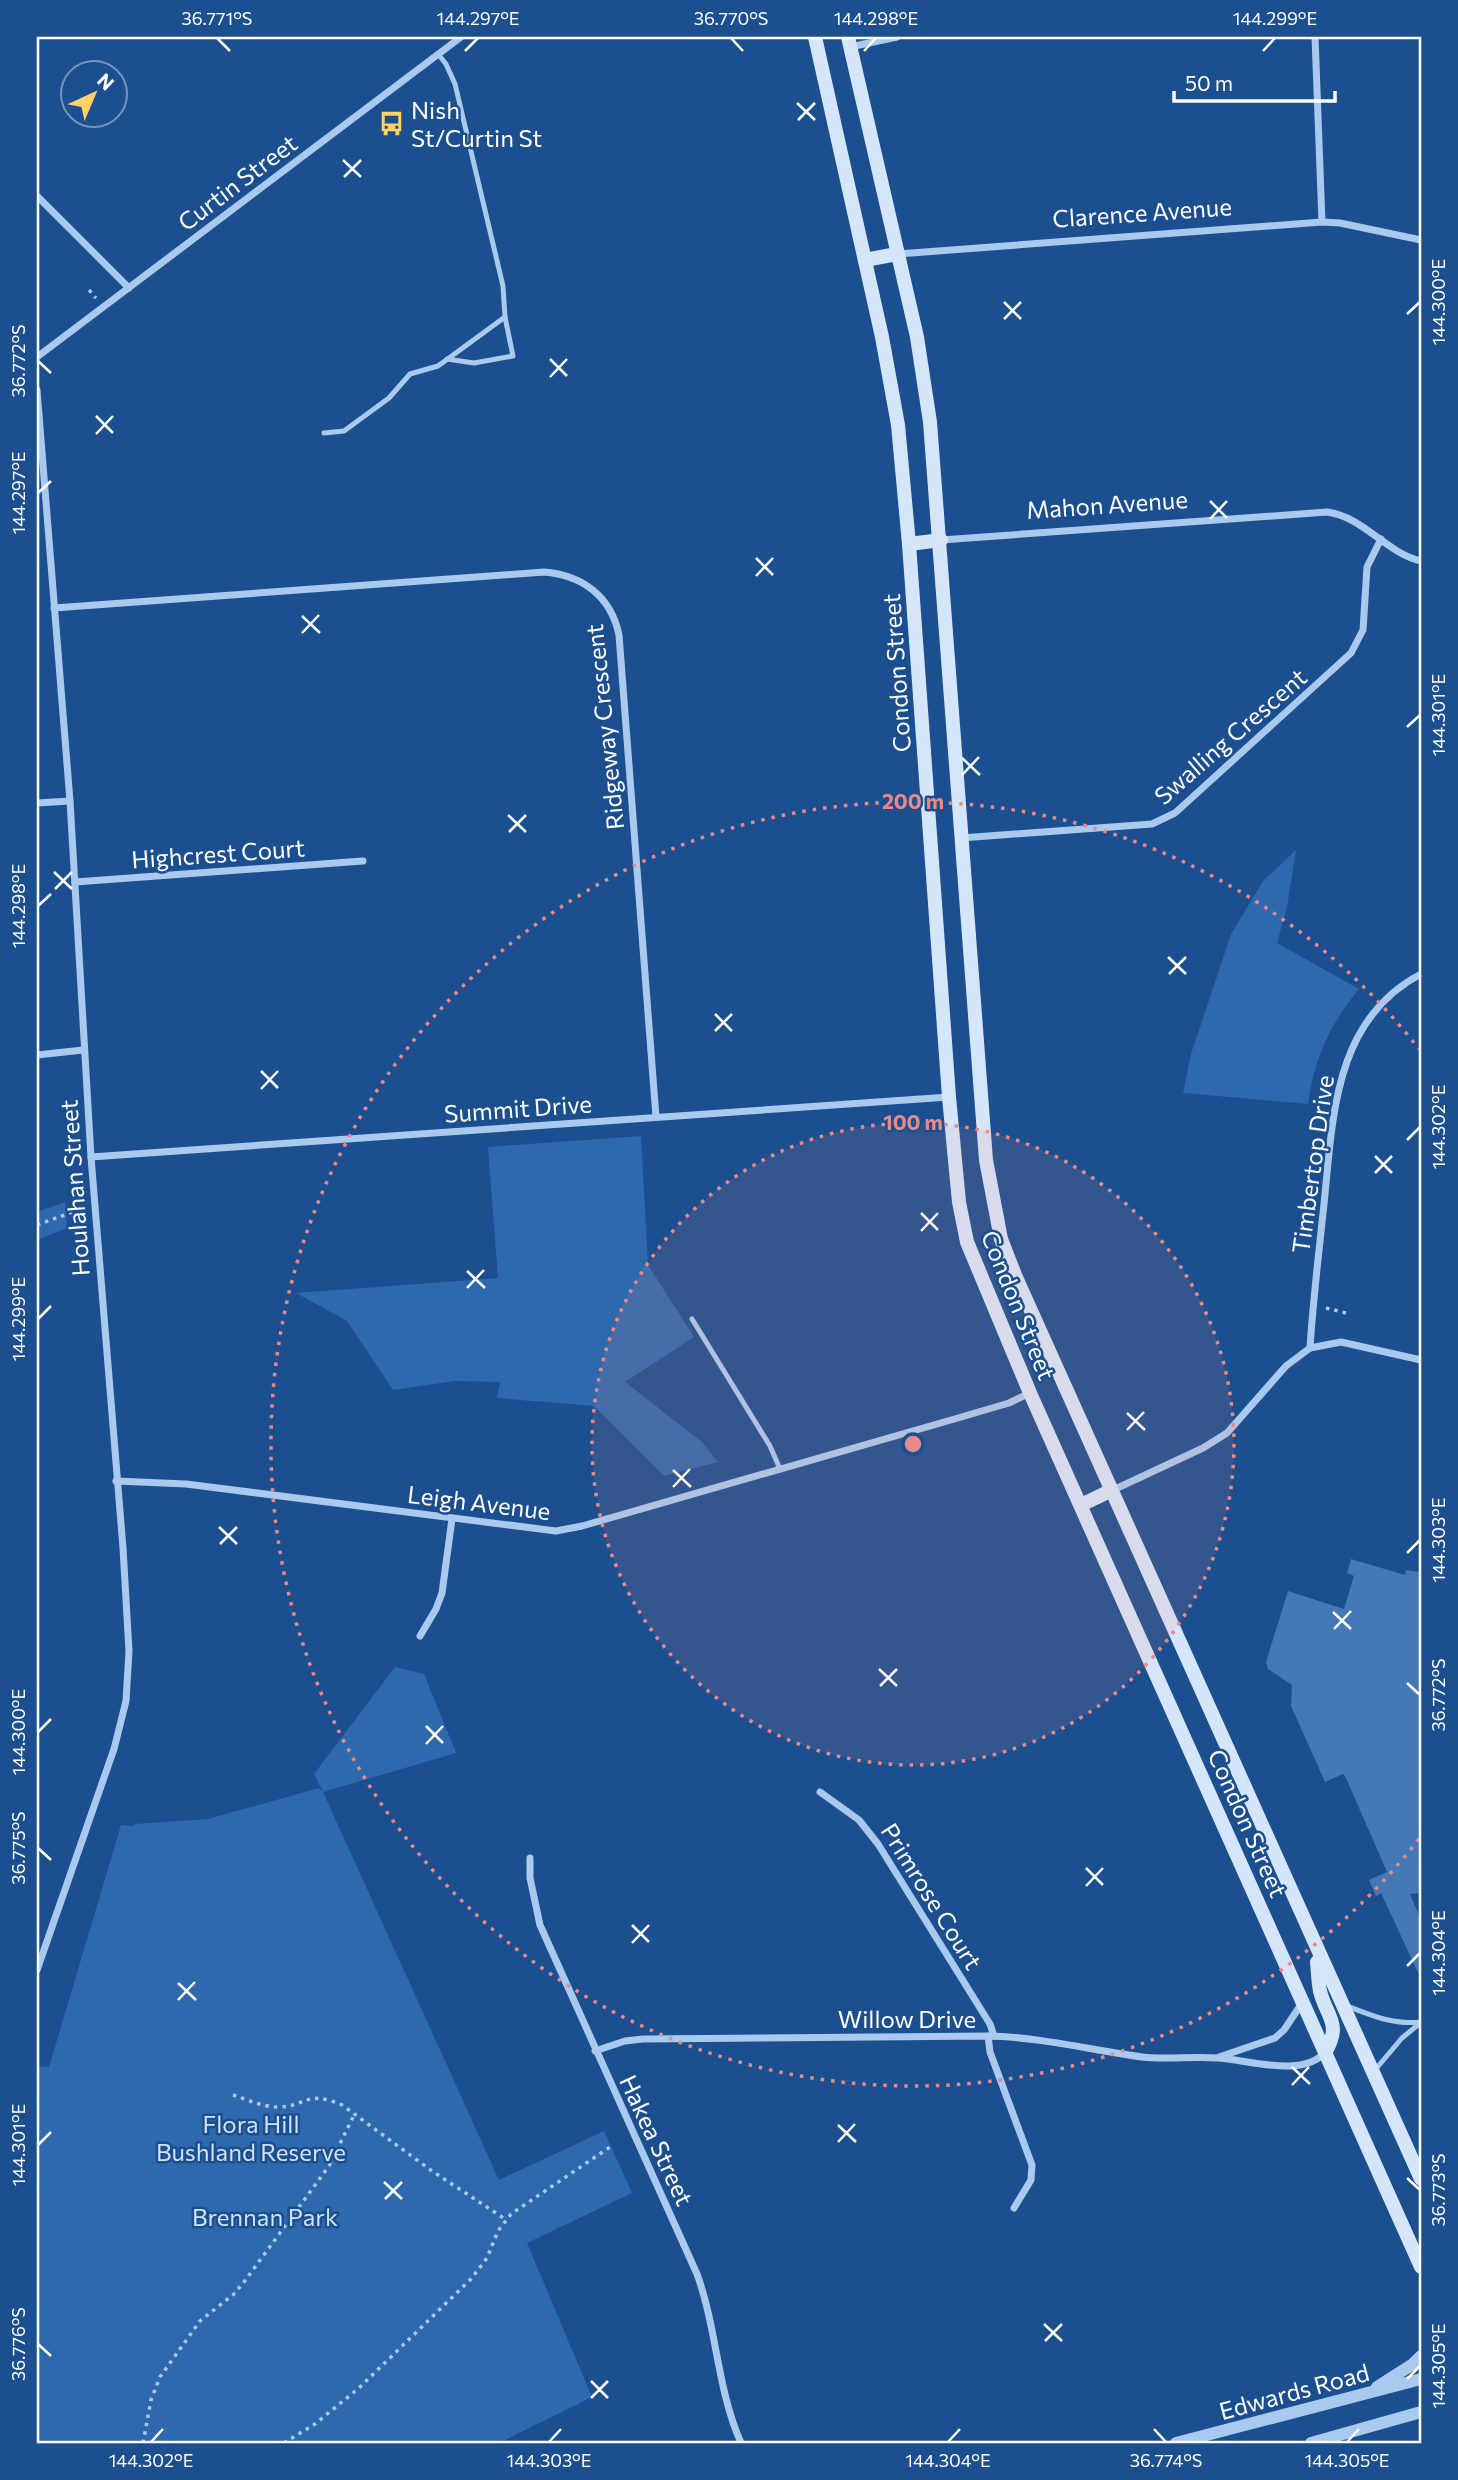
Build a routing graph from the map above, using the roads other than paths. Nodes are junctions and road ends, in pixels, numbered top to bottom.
1 (815, 37) edge
2 (897, 37) edge
3 (1315, 37) edge
4 (458, 38) edge
5 (849, 42) edge
6 (438, 54) junction
7 (37, 196) edge
8 (1322, 222) junction
9 (1421, 240) edge
10 (897, 254) junction
11 (865, 260) junction
12 (129, 288) junction
13 (505, 317) junction
14 (37, 357) edge
15 (447, 359) junction
16 (37, 390) edge
17 (324, 433) dead end
18 (1381, 539) junction
19 (941, 540) junction
20 (909, 544) junction
21 (1421, 561) edge
22 (54, 608) junction
23 (70, 801) junction
24 (37, 803) edge
25 (961, 838) junction
26 (363, 861) dead end
27 (75, 882) junction
28 (1421, 974) edge
29 (83, 1050) junction
30 (37, 1055) edge
31 (949, 1097) junction
32 (656, 1117) junction
33 (90, 1157) junction
34 (691, 1319) dead end
35 (1310, 1348) junction
36 (1421, 1360) edge
37 (1030, 1394) junction
38 (780, 1469) junction
39 (116, 1481) junction
40 (1110, 1491) junction
41 (1081, 1505) junction
42 (452, 1519) junction
43 (420, 1636) dead end
44 (820, 1792) dead end
45 (530, 1858) dead end
46 (1315, 1946) junction
47 (37, 1970) edge
48 (1303, 2000) junction
49 (1341, 2004) junction
50 (1421, 2022) edge
51 (991, 2036) junction
52 (1326, 2050) junction
53 (596, 2051) junction
54 (1219, 2057) junction
55 (1373, 2072) junction
56 (1421, 2179) edge
57 (1014, 2208) dead end
58 (1421, 2267) edge
59 (1421, 2356) edge
60 (1421, 2379) edge
61 (1365, 2394) junction
62 (1421, 2412) edge
63 (741, 2443) edge
64 (1180, 2443) edge
65 (1311, 2443) edge

1 - 11 main road, Condon Street
2 - 5 street
3 - 8 street
4 - 6 street, Curtin Street
5 - 10 main road, Condon Street
6 - 12 street, Curtin Street
6 - 13 lane
7 - 12 street
8 - 9 street, Clarence Avenue
8 - 10 street, Clarence Avenue
10 - 11 main road, Clarence Avenue
10 - 19 main road, Condon Street
11 - 20 main road, Condon Street
12 - 14 street, Curtin Street
13 - 15 lane
13 - 15 lane
15 - 17 lane
16 - 22 street, Houlahan Street
18 - 19 street, Mahon Avenue
18 - 21 street, Mahon Avenue
18 - 25 street, Swalling Crescent
19 - 20 main road, Mahon Avenue
19 - 25 main road, Condon Street
20 - 31 main road, Condon Street
22 - 23 street, Houlahan Street
22 - 32 street, Ridgeway Crescent
23 - 24 street
23 - 27 street, Houlahan Street
25 - 40 main road, Condon Street
26 - 27 street, Highcrest Court
27 - 29 street, Houlahan Street
28 - 35 street, Timbertop Drive
29 - 30 street
29 - 33 street, Houlahan Street
31 - 32 street, Summit Drive
31 - 37 main road, Condon Street
32 - 33 street, Summit Drive
33 - 39 street, Houlahan Street
34 - 38 lane
35 - 36 street
35 - 40 street
37 - 38 street, Leigh Avenue
37 - 41 main road, Condon Street
38 - 42 street, Leigh Avenue
39 - 42 street, Leigh Avenue
39 - 47 street, Houlahan Street
40 - 41 main road
40 - 46 main road, Condon Street
41 - 48 main road, Condon Street
42 - 43 street
44 - 51 street, Primrose Court
45 - 53 street, Hakea Street
46 - 49 main road, Condon Street
46 - 52 main road
48 - 52 main road, Condon Street
48 - 54 street, Willow Drive
49 - 50 lane
49 - 55 main road, Condon Street
50 - 55 lane
51 - 53 street, Willow Drive
51 - 54 street, Willow Drive
51 - 57 street, Primrose Court
52 - 54 street, Willow Drive
52 - 58 main road, Condon Street
53 - 63 street, Hakea Street
55 - 56 main road, Condon Street
59 - 61 street
60 - 61 street, Edwards Road
61 - 64 street, Edwards Road
62 - 65 street

